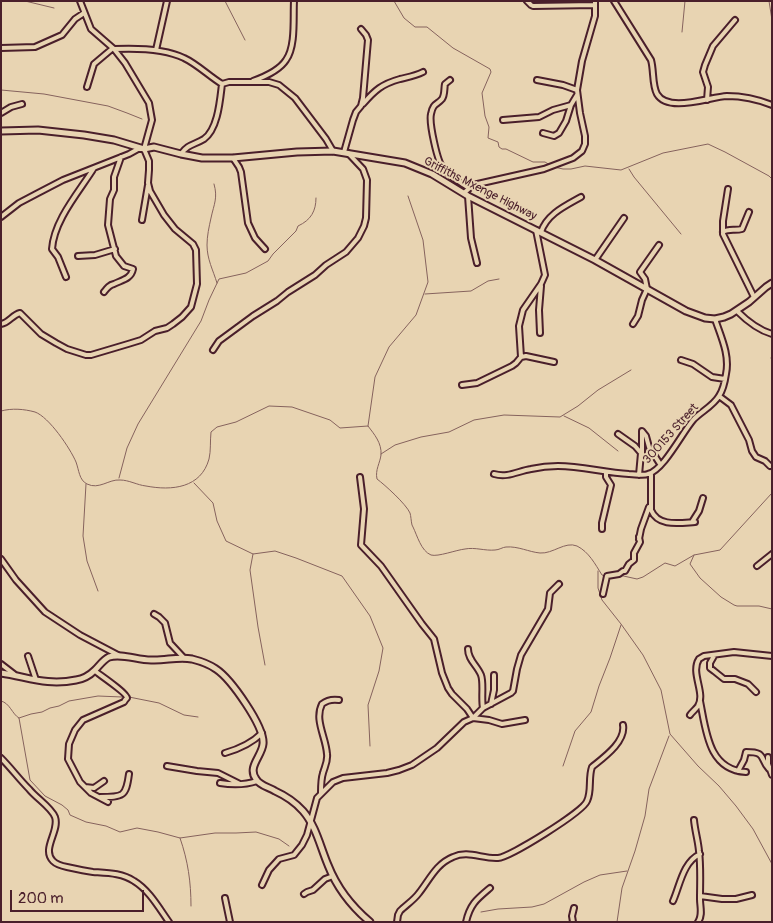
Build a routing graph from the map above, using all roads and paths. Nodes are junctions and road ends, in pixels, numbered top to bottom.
1 (80, 1) edge
2 (167, 1) edge
3 (294, 1) edge
4 (614, 1) edge
5 (529, 3) edge
6 (595, 3) edge
7 (84, 13) junction
8 (735, 20) dead end
9 (360, 29) dead end
10 (1, 48) edge
11 (113, 49) junction
12 (156, 50) junction
13 (423, 72) dead end
14 (450, 80) dead end
15 (537, 80) dead end
16 (251, 82) junction
17 (222, 84) junction
18 (87, 88) dead end
19 (577, 92) junction
20 (706, 100) junction
21 (22, 104) dead end
22 (571, 105) junction
23 (772, 105) edge
24 (361, 106) junction
25 (1, 113) edge
26 (503, 120) dead end
27 (1, 131) edge
28 (543, 133) dead end
29 (144, 149) junction
30 (334, 151) junction
31 (346, 153) junction
32 (181, 154) junction
33 (120, 157) junction
34 (233, 158) junction
35 (94, 168) junction
36 (148, 183) junction
37 (469, 188) junction
38 (728, 189) dead end
39 (466, 195) junction
40 (581, 197) dead end
41 (750, 212) dead end
42 (1, 216) edge
43 (624, 218) dead end
44 (142, 220) dead end
45 (538, 231) junction
46 (723, 232) junction
47 (659, 246) dead end
48 (115, 249) junction
49 (265, 249) dead end
50 (78, 256) dead end
51 (595, 260) junction
52 (477, 263) dead end
53 (66, 277) dead end
54 (772, 283) edge
55 (541, 284) junction
56 (647, 289) junction
57 (104, 292) dead end
58 (754, 297) junction
59 (737, 311) junction
60 (715, 319) junction
61 (1, 324) edge
62 (633, 324) dead end
63 (540, 333) dead end
64 (772, 334) edge
65 (213, 350) dead end
66 (520, 357) junction
67 (682, 360) dead end
68 (554, 362) dead end
69 (724, 379) junction
70 (462, 385) dead end
71 (719, 396) junction
72 (618, 434) dead end
73 (642, 455) junction
74 (660, 464) junction
75 (770, 466) dead end
76 (606, 472) junction
77 (650, 473) junction
78 (494, 474) dead end
79 (639, 475) junction
80 (360, 477) dead end
81 (703, 498) dead end
82 (651, 503) junction
83 (602, 529) dead end
84 (772, 554) edge
85 (1, 559) edge
86 (757, 566) dead end
87 (558, 584) dead end
88 (602, 594) dead end
89 (154, 614) dead end
90 (468, 649) dead end
91 (28, 656) dead end
92 (120, 656) junction
93 (714, 656) junction
94 (772, 656) edge
95 (184, 658) junction
96 (1, 664) edge
97 (95, 671) junction
98 (1, 672) edge
99 (14, 674) junction
100 (494, 675) dead end
101 (36, 680) junction
102 (756, 692) dead end
103 (700, 699) junction
104 (339, 700) dead end
105 (491, 704) junction
106 (483, 708) junction
107 (690, 715) dead end
108 (473, 718) junction
109 (525, 720) dead end
110 (623, 725) dead end
111 (262, 733) junction
112 (225, 753) dead end
113 (768, 757) dead end
114 (1, 758) edge
115 (167, 766) dead end
116 (769, 768) junction
117 (738, 771) junction
118 (746, 772) dead end
119 (129, 774) dead end
120 (772, 776) edge
121 (104, 781) dead end
122 (257, 781) junction
123 (220, 783) dead end
124 (240, 784) junction
125 (85, 788) junction
126 (321, 793) junction
127 (100, 797) junction
128 (108, 802) dead end
129 (694, 820) dead end
130 (311, 821) junction
131 (700, 854) junction
132 (333, 876) junction
133 (262, 884) dead end
134 (490, 888) dead end
135 (304, 894) dead end
136 (752, 895) dead end
137 (700, 896) junction
138 (225, 898) dead end
139 (673, 900) dead end
140 (574, 908) dead end
141 (169, 922) edge
142 (230, 922) edge
143 (370, 922) edge
144 (397, 922) edge
145 (466, 922) edge
146 (574, 922) edge
147 (698, 922) edge

1 - 7 street
2 - 12 street
3 - 16 street
4 - 20 street
5 - 6 street
6 - 19 street
7 - 10 street
7 - 11 street
8 - 20 street
9 - 24 street
11 - 12 street
11 - 18 street
11 - 29 street
12 - 17 street
13 - 24 street
14 - 37 street
15 - 19 street
16 - 17 street
16 - 30 street
17 - 32 street
19 - 22 street
19 - 37 street
20 - 23 street
21 - 25 street
22 - 26 street
22 - 28 street
24 - 31 street
27 - 29 street, Griffiths Mxenge Highway
29 - 32 street, Griffiths Mxenge Highway
29 - 33 street
29 - 36 street
30 - 31 street, Griffiths Mxenge Highway
30 - 34 street, Griffiths Mxenge Highway
31 - 39 street, Griffiths Mxenge Highway
31 - 65 street
32 - 34 street, Griffiths Mxenge Highway
33 - 35 street
33 - 48 street
34 - 49 street
35 - 42 street
35 - 53 street
36 - 44 street
36 - 61 street
37 - 39 street
38 - 46 street
39 - 45 street, Griffiths Mxenge Highway
39 - 52 street
40 - 45 street
41 - 46 street
43 - 51 street
45 - 51 street, Griffiths Mxenge Highway
45 - 55 street
46 - 58 street
47 - 56 street
48 - 50 street
48 - 57 street
51 - 56 street, Griffiths Mxenge Highway
54 - 58 street
55 - 63 street
55 - 66 street
56 - 60 street, Griffiths Mxenge Highway
56 - 62 street
58 - 59 street
59 - 60 street
59 - 64 street
60 - 69 street, 300153 Street
66 - 68 street
66 - 70 street
67 - 69 street
69 - 71 street, 300153 Street
71 - 74 street, 300153 Street
71 - 75 street
72 - 73 street
73 - 74 street
73 - 79 street
74 - 77 street, 300153 Street
76 - 78 street, 300153 Street
76 - 79 street, 300153 Street
76 - 83 street
77 - 79 street, 300153 Street
77 - 82 street
80 - 108 street
81 - 82 street
82 - 88 street
84 - 86 street
85 - 92 street
87 - 105 street
89 - 95 street
90 - 106 street
91 - 101 street
92 - 95 street
92 - 97 street
93 - 94 street
93 - 102 street
93 - 103 street
95 - 111 street
96 - 99 street
97 - 101 street
97 - 125 street
98 - 99 street
99 - 101 street
100 - 105 street
103 - 107 street
103 - 117 street
104 - 126 street
105 - 106 street
106 - 108 street
108 - 109 street
108 - 126 street
110 - 144 street
111 - 112 street
111 - 122 street
113 - 116 street
114 - 141 street
115 - 124 street
116 - 117 street
116 - 120 street
117 - 118 street
119 - 127 street
121 - 125 street
122 - 124 street
122 - 130 street
123 - 124 street
125 - 127 street
126 - 130 street
127 - 128 street
129 - 131 street
130 - 132 street
130 - 133 street
131 - 137 street
131 - 139 street
132 - 135 street
132 - 143 street
134 - 145 street
136 - 137 street
137 - 147 street
138 - 142 street
140 - 146 street

